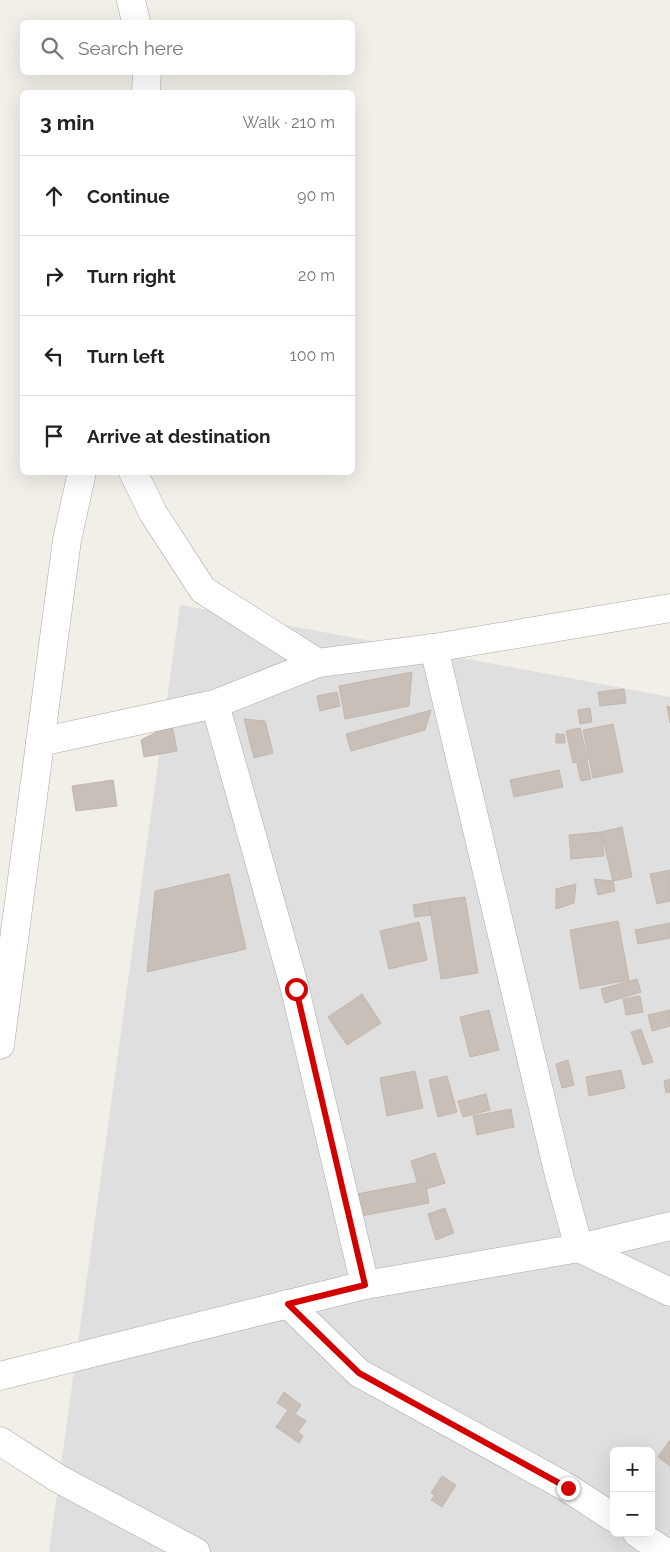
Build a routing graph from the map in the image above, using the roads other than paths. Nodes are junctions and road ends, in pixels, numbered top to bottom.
1 (131, 0) edge
2 (136, 20) edge
3 (147, 75) edge
4 (146, 90) edge
5 (81, 475) edge
6 (134, 475) edge
7 (670, 608) edge
8 (434, 648) junction
9 (318, 663) junction
10 (215, 704) junction
11 (40, 742) junction
12 (0, 1045) edge
13 (670, 1226) edge
14 (579, 1248) junction
15 (365, 1285) junction
16 (670, 1292) edge
17 (288, 1304) junction
18 (0, 1376) edge
19 (0, 1441) edge
20 (610, 1515) edge
21 (643, 1537) edge
22 (196, 1552) edge
23 (665, 1552) edge

1 - 2 street
3 - 4 street
5 - 11 street
6 - 9 street
7 - 8 street
8 - 9 street
8 - 14 street
9 - 10 street
10 - 11 street
10 - 15 street
11 - 12 street
13 - 14 street
14 - 15 street
14 - 16 street
15 - 17 street
17 - 18 street
17 - 20 street
19 - 22 street
21 - 23 street

